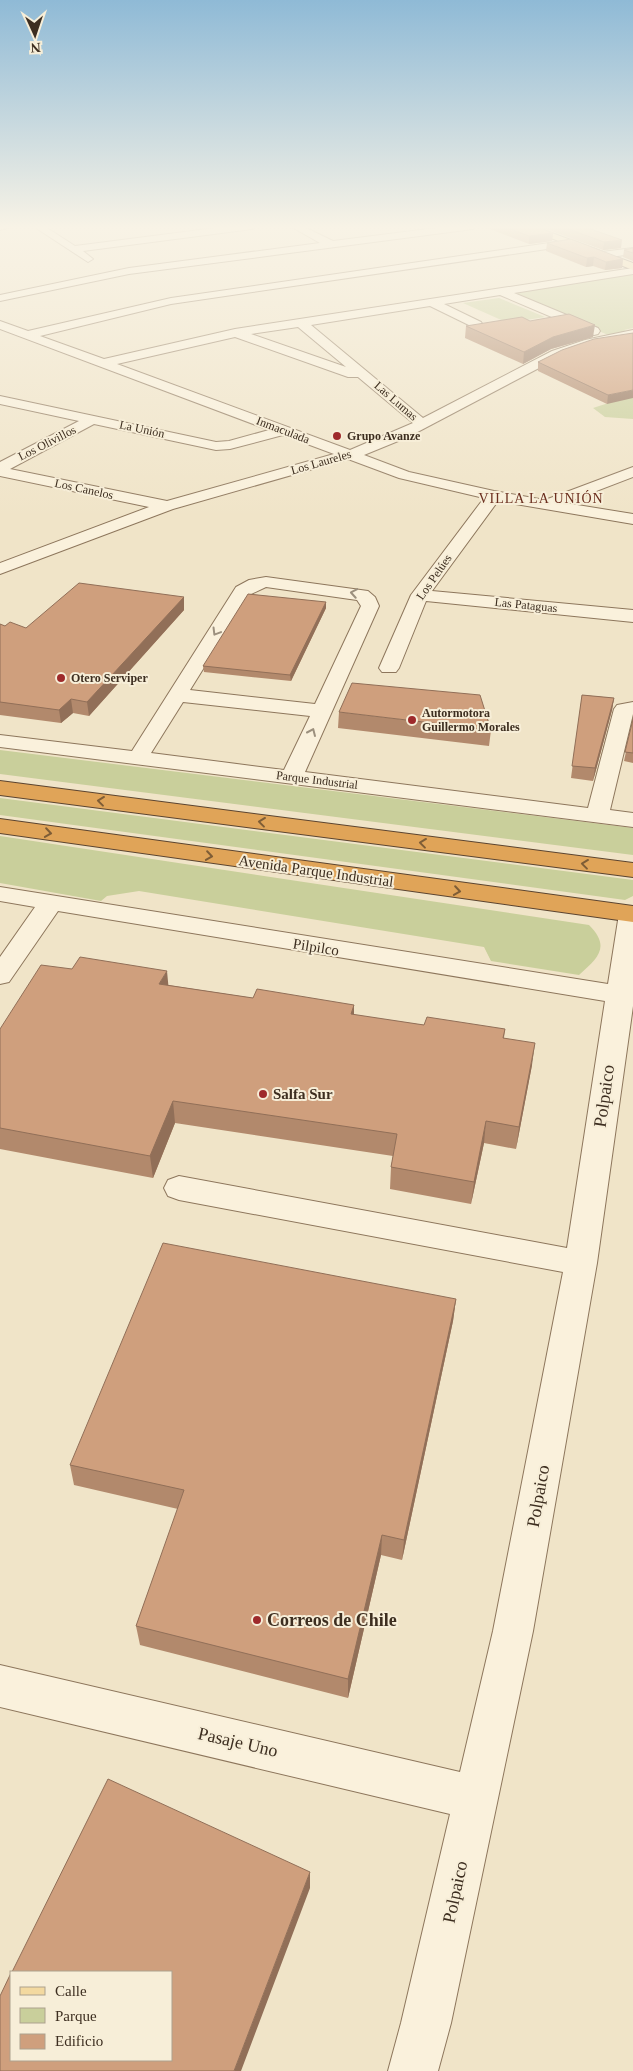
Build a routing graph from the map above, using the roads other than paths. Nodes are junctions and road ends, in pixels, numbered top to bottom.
1 (80, 323) edge
2 (296, 323) edge
3 (301, 323) edge
4 (473, 323) edge
5 (575, 323) edge
6 (0, 325) edge
7 (478, 325) edge
8 (235, 332) junction
9 (633, 334) edge
10 (28, 335) junction
11 (611, 338) junction
12 (105, 363) junction
13 (369, 379) junction
14 (0, 400) edge
15 (94, 419) junction
16 (422, 424) junction
17 (284, 430) junction
18 (348, 455) junction
19 (0, 469) edge
20 (633, 472) edge
21 (494, 496) junction
22 (545, 505) junction
23 (167, 506) junction
24 (633, 519) edge
25 (0, 570) edge
26 (420, 595) junction
27 (633, 616) edge
28 (389, 668) dead end
29 (178, 695) junction
30 (633, 708) edge
31 (322, 711) junction
32 (0, 741) edge
33 (138, 758) junction
34 (292, 777) junction
35 (0, 788) edge
36 (596, 815) junction
37 (633, 820) edge
38 (0, 826) edge
39 (633, 870) edge
40 (0, 894) edge
41 (50, 904) junction
42 (632, 914) edge
43 (0, 976) edge
44 (626, 996) edge
45 (179, 1188) dead end
46 (581, 1263) junction
47 (0, 1686) edge
48 (476, 1798) junction
49 (413, 2071) edge

1 - 10 street
2 - 8 street
3 - 13 street, Las Lumas
4 - 7 street
5 - 11 street
6 - 10 street, Inmaculada
8 - 12 street
8 - 13 street, Las Lumas
9 - 11 street, Los Laureles
10 - 12 street, Inmaculada
11 - 16 street, Los Laureles
12 - 17 street, Inmaculada
13 - 16 street, Las Lumas
14 - 15 street, La Unión
15 - 17 street, La Unión
15 - 19 street, Los Olivillos
16 - 18 street, Los Laureles
17 - 18 street, Inmaculada
18 - 21 street, Inmaculada
18 - 23 street, Los Laureles
19 - 23 street, Los Canelos
20 - 22 street
21 - 22 street, Inmaculada
21 - 26 street, Los Pelúes
22 - 24 street, Inmaculada
23 - 25 street, Los Laureles
26 - 27 street, Las Pataguas
26 - 28 street, Los Pelúes
29 - 31 street
31 -> 29 street
29 - 33 street
30 - 36 street
34 -> 31 street
32 - 33 street, Parque Industrial
33 - 34 street, Parque Industrial
34 - 36 street, Parque Industrial
39 -> 35 highway
36 - 37 street, Parque Industrial
38 -> 42 highway, Avenida Parque Industrial
40 - 41 street, Pilpilco
41 - 43 street
41 - 44 street, Pilpilco
42 - 44 street, Polpaico
44 - 46 street, Polpaico
45 - 46 street
46 - 48 street, Polpaico
47 - 48 street, Pasaje Uno
48 - 49 street, Polpaico

